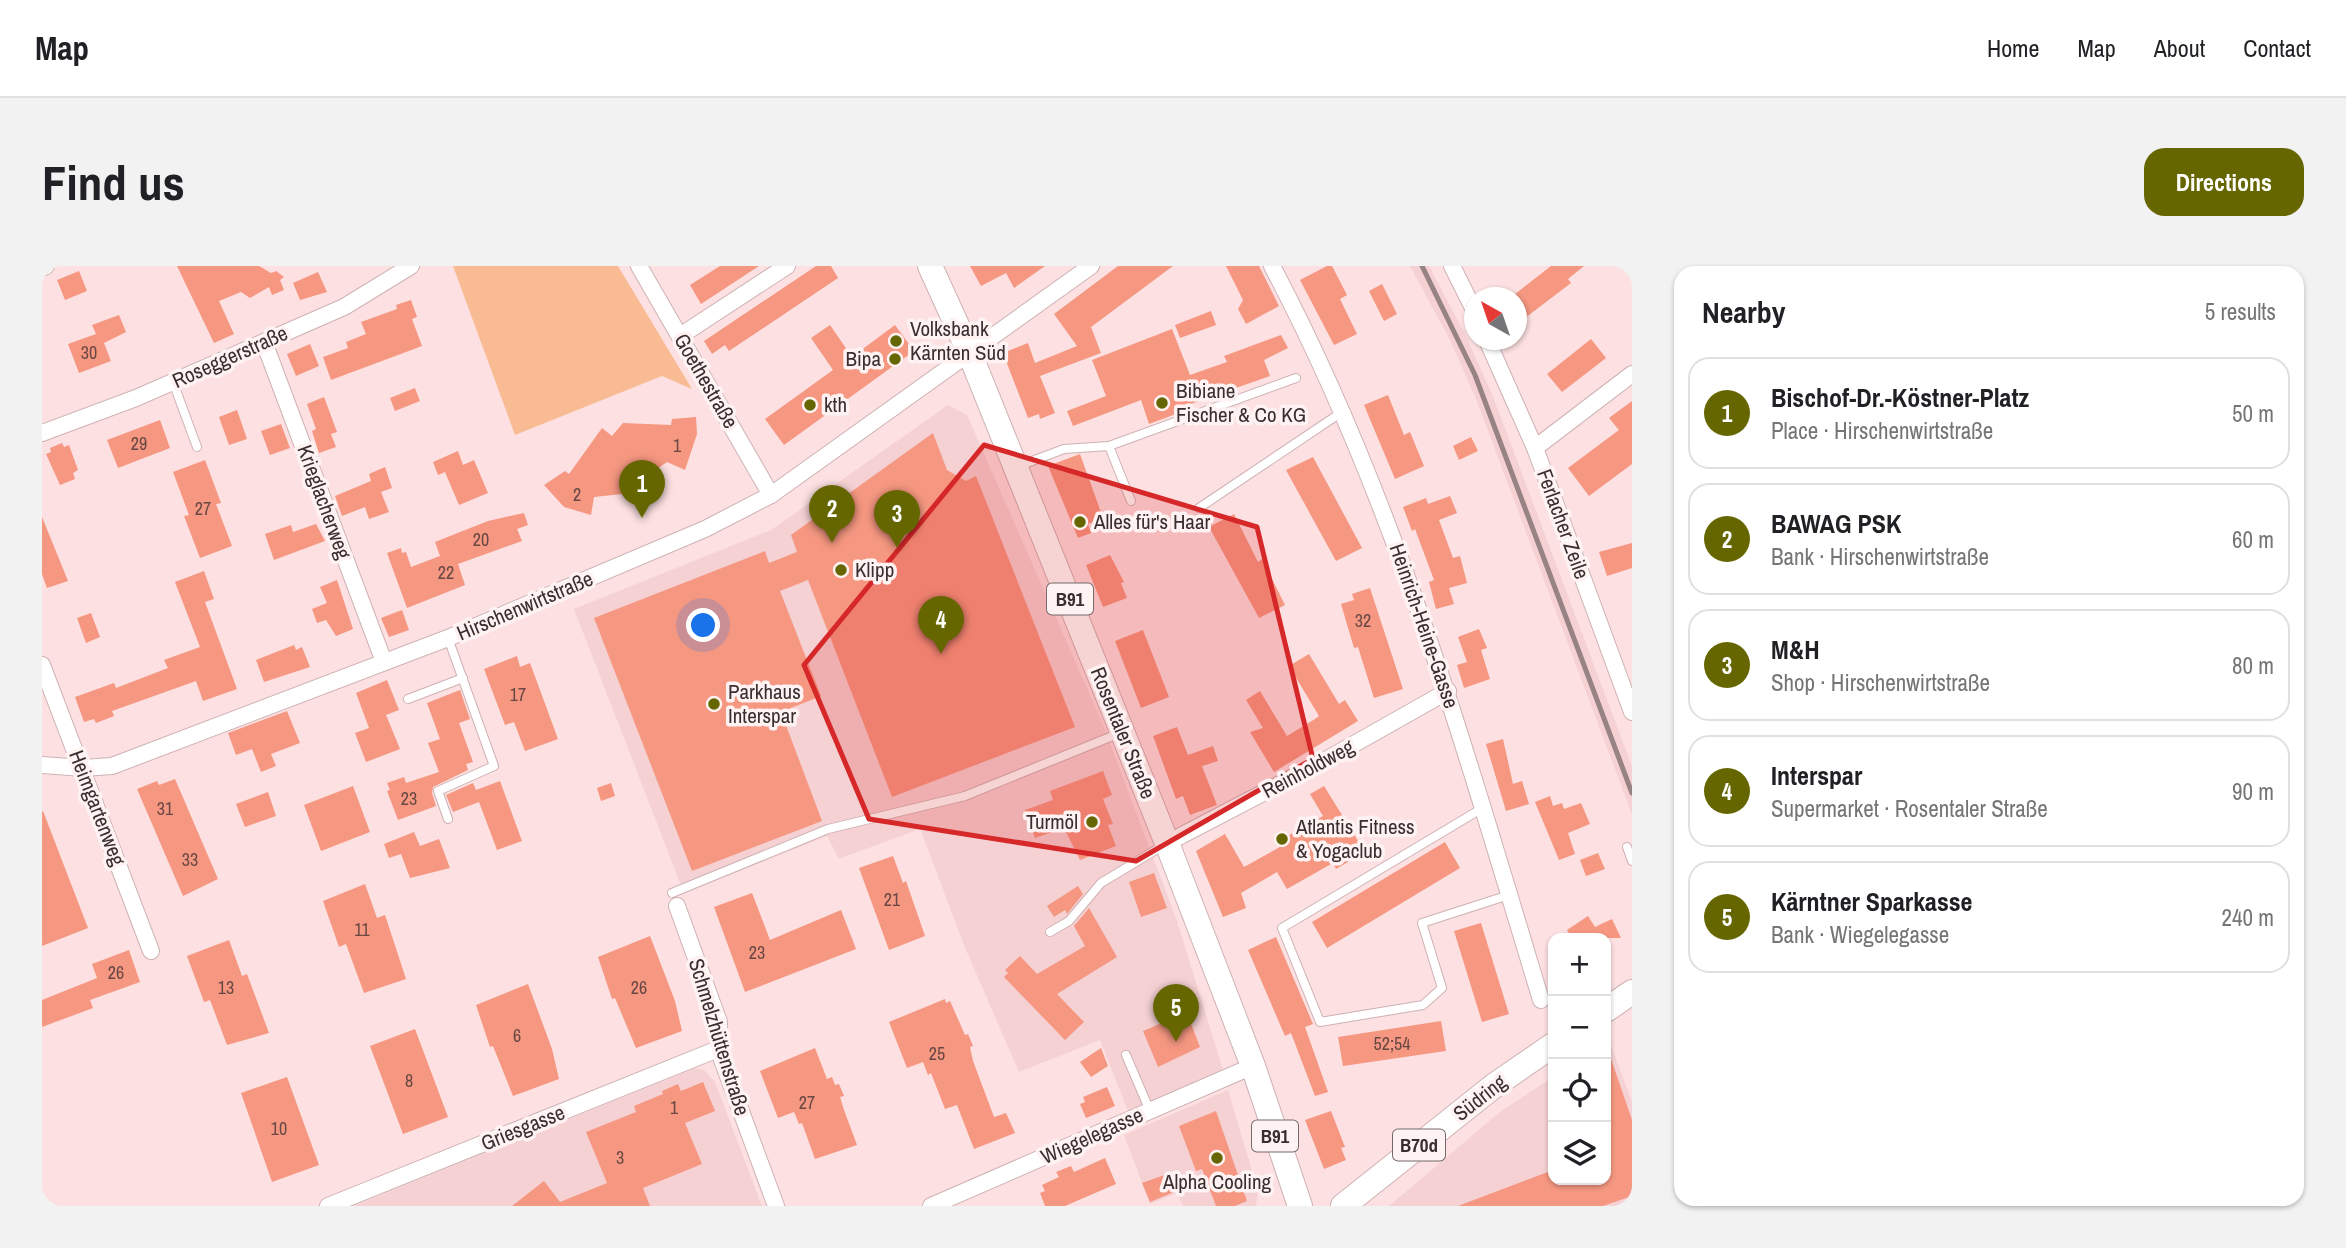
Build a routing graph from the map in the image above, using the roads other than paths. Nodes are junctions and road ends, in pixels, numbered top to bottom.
1 (411, 266) edge
2 (639, 266) edge
3 (787, 266) edge
4 (930, 266) edge
5 (1091, 266) edge
6 (1272, 266) edge
7 (1452, 266) edge
8 (1464, 290) edge
9 (680, 336) junction
10 (264, 342) junction
11 (1491, 350) edge
12 (970, 354) junction
13 (1632, 374) edge
14 (1296, 378) dead end
15 (173, 382) junction
16 (1343, 412) junction
17 (42, 433) edge
18 (1109, 446) junction
19 (197, 447) dead end
20 (1535, 448) junction
21 (1016, 467) junction
22 (772, 495) junction
23 (1131, 501) dead end
24 (1199, 508) dead end
25 (448, 638) junction
26 (384, 662) junction
27 (42, 665) edge
28 (463, 678) junction
29 (1447, 691) junction
30 (408, 699) dead end
31 (1632, 712) edge
32 (1122, 732) junction
33 (42, 765) edge
34 (83, 768) junction
35 (1481, 809) junction
36 (448, 819) dead end
37 (1167, 843) junction
38 (1628, 847) dead end
39 (1632, 861) edge
40 (1509, 895) junction
41 (674, 900) joint
42 (1050, 933) dead end
43 (151, 951) dead end
44 (1632, 992) edge
45 (1541, 1000) dead end
46 (1611, 1007) edge
47 (1548, 1048) edge
48 (718, 1049) junction
49 (1126, 1055) dead end
50 (1253, 1066) junction
51 (1150, 1111) junction
52 (328, 1206) edge
53 (776, 1206) edge
54 (931, 1206) edge
55 (1300, 1206) edge
56 (1342, 1206) edge

1 - 10 street, Roseggerstraße
2 - 9 street, Goethestraße
3 - 9 street
4 - 12 main road, Rosentaler Straße / B91
5 - 12 street, Hirschenwirtstraße
6 - 16 street, Heinrich-Heine-Gasse
7 - 8 street
9 - 22 street, Goethestraße
10 - 15 street, Roseggerstraße
10 - 26 street, Krieglacherweg
11 - 20 street, Ferlacher Zeile
12 - 21 main road, Rosentaler Straße / B91
12 - 22 street, Hirschenwirtstraße
13 - 20 street
14 - 18 lane
15 - 17 street, Roseggerstraße
15 - 19 lane
16 - 24 lane
16 - 29 street, Heinrich-Heine-Gasse
18 - 21 lane
18 - 23 lane
20 - 31 street, Ferlacher Zeile
21 - 32 main road, Rosentaler Straße / B91
22 - 25 street, Hirschenwirtstraße
25 - 26 street, Hirschenwirtstraße
25 - 28 lane
26 - 34 street, Hirschenwirtstraße
27 - 34 street, Heimgartenweg
28 - 30 lane
28 - 36 lane
29 - 35 street, Heinrich-Heine-Gasse
29 - 37 street, Reinholdweg
32 - 37 main road, Rosentaler Straße / B91
32 - 41 lane
33 - 34 street, Hirschenwirtstraße
34 - 43 street, Heimgartenweg
35 - 40 street, Heinrich-Heine-Gasse
35 - 40 lane
37 - 42 lane
37 - 50 main road, Rosentaler Straße / B91
38 - 39 lane
40 - 45 street, Heinrich-Heine-Gasse
41 - 48 street, Schmelzhüttenstraße
44 - 46 main road
47 - 56 main road, Südring / B70d
48 - 52 street, Griesgasse
48 - 53 street, Schmelzhüttenstraße
49 - 51 lane
50 - 51 street, Wiegelegasse
50 - 55 main road, Rosentaler Straße / B91
51 - 54 street, Wiegelegasse

